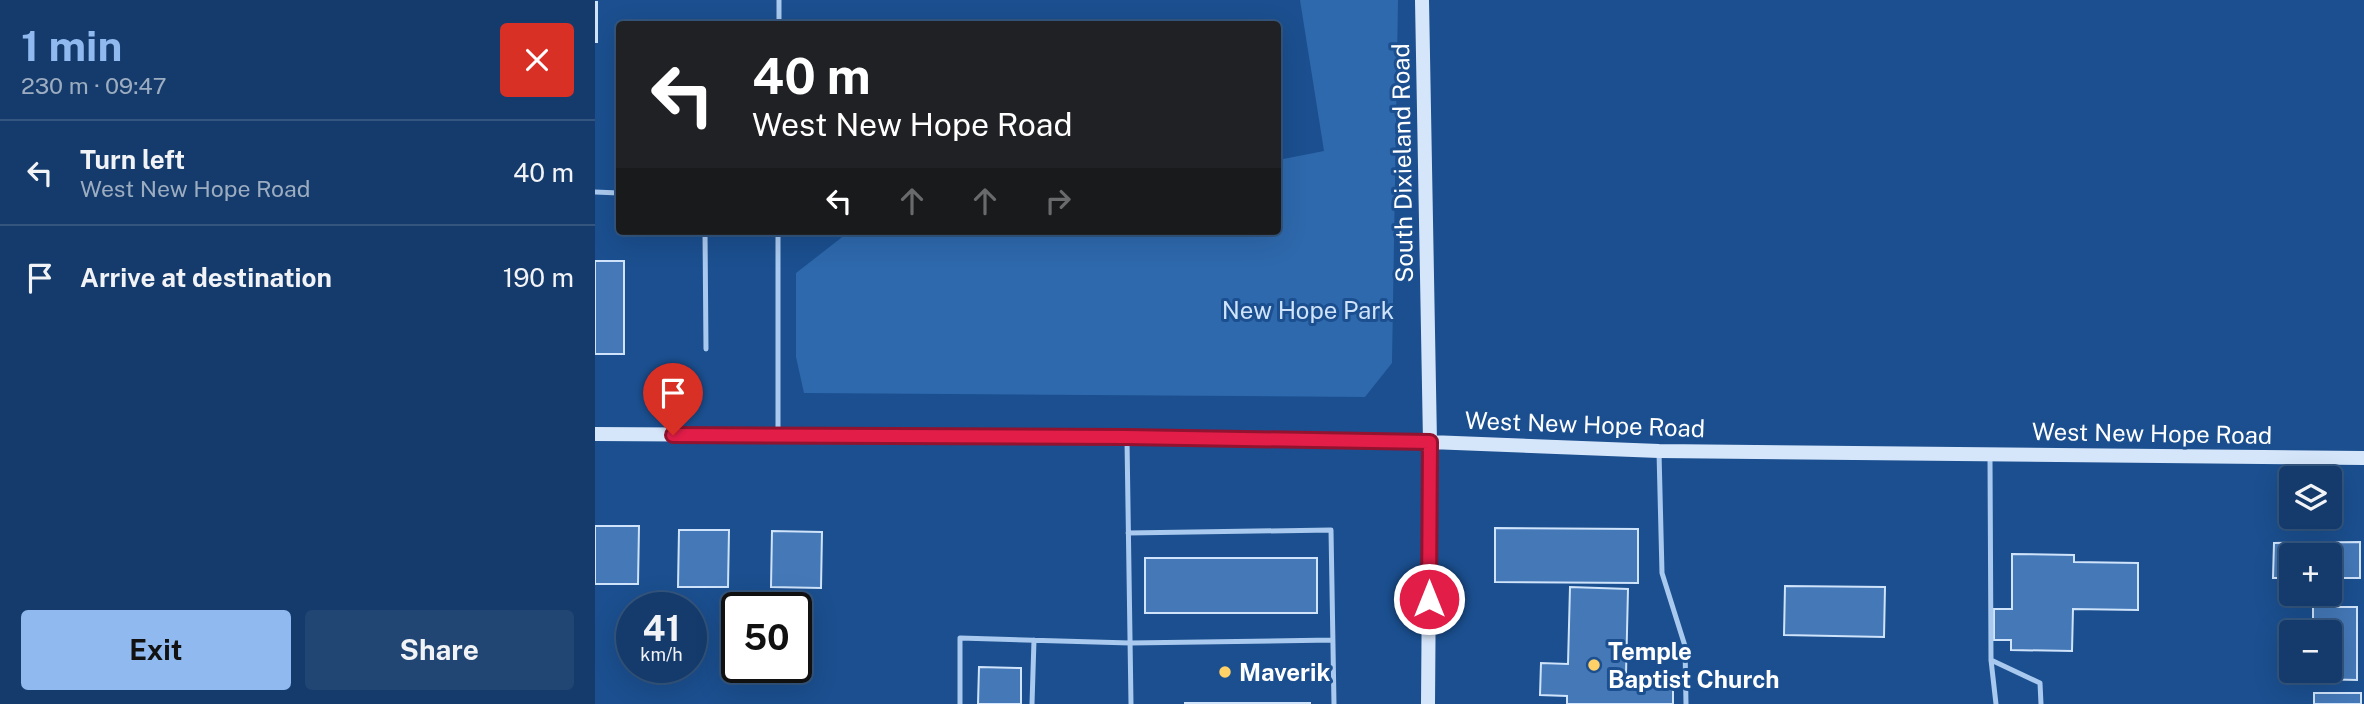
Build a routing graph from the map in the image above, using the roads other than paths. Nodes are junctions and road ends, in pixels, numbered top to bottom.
1 (779, 0) edge
2 (1422, 0) edge
3 (779, 21) edge
4 (595, 192) edge
5 (616, 194) edge
6 (705, 235) edge
7 (778, 235) edge
8 (706, 349) dead end
9 (595, 434) edge
10 (778, 436) junction
11 (1126, 437) junction
12 (1430, 442) junction
13 (1659, 451) junction
14 (1990, 454) junction
15 (2364, 458) edge
16 (1128, 533) junction
17 (1034, 640) junction
18 (1333, 640) junction
19 (1130, 643) junction
20 (1991, 660) junction
21 (960, 704) edge
22 (1032, 704) edge
23 (1131, 704) edge
24 (1334, 704) edge
25 (1428, 704) edge
26 (1686, 704) edge
27 (1996, 704) edge
28 (2041, 704) edge

1 - 3 lane
2 - 12 main road, South Dixieland Road
4 - 5 lane
6 - 8 lane
7 - 10 lane
9 - 10 main road, West New Hope Road
10 - 11 main road, West New Hope Road
11 - 12 main road, West New Hope Road
11 - 16 lane
12 - 13 main road, West New Hope Road
12 - 25 main road, South Dixieland Road
13 - 14 main road, West New Hope Road
13 - 26 lane
14 - 15 main road, West New Hope Road
14 - 20 lane
16 - 18 lane
16 - 19 lane
17 - 19 lane
17 - 21 lane
17 - 22 lane
18 - 19 lane
18 - 24 lane
19 - 23 lane
20 - 27 lane
20 - 28 lane

